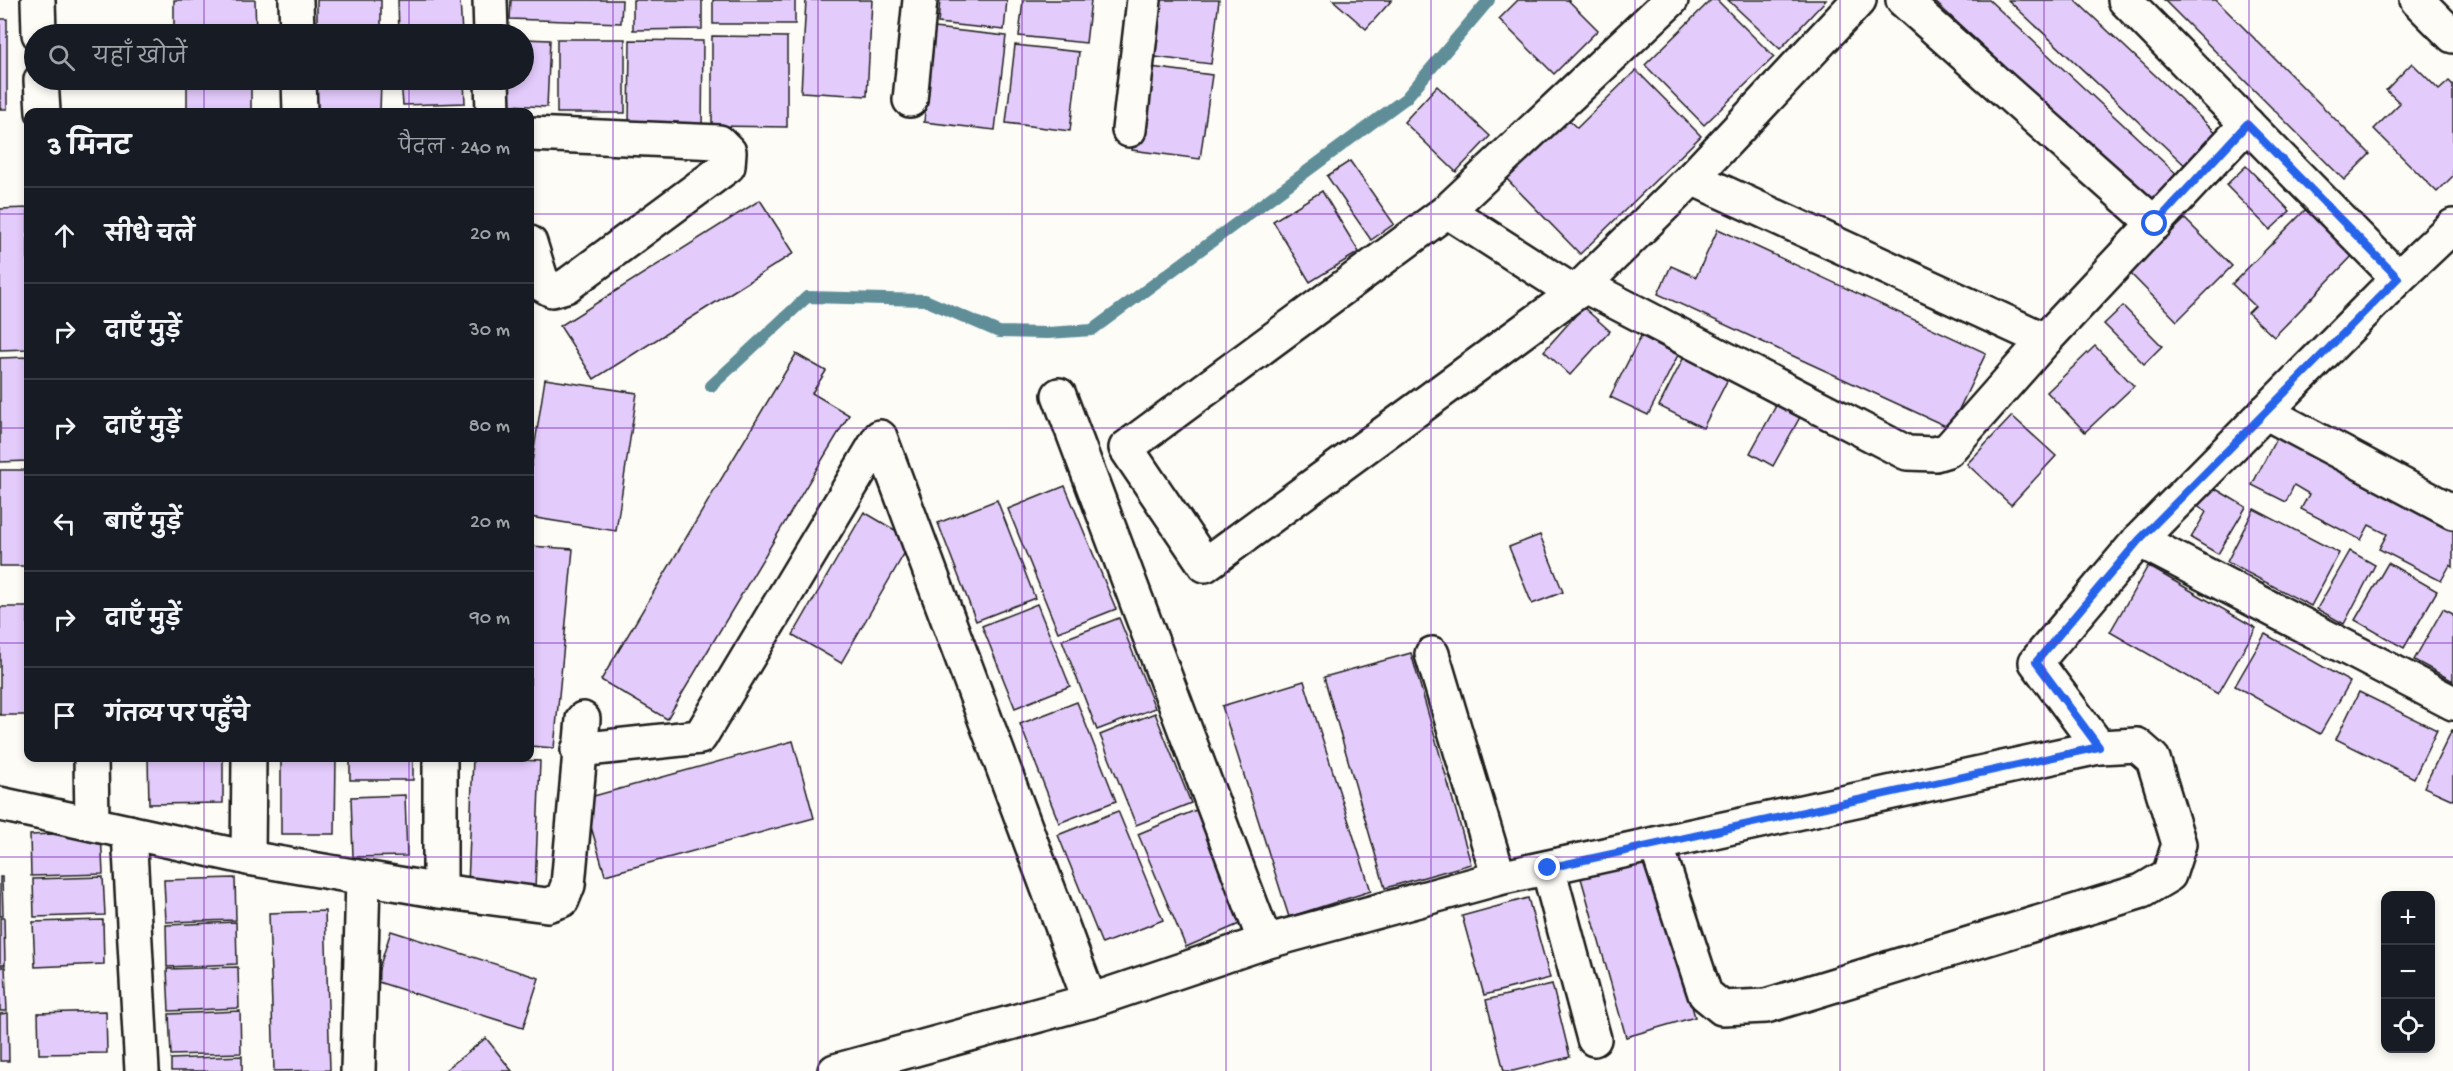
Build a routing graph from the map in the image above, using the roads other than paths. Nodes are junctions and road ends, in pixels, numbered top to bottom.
1 (38, 0) edge
2 (296, 0) edge
3 (490, 0) edge
4 (920, 0) edge
5 (1144, 0) edge
6 (1671, 0) edge
7 (1859, 0) edge
8 (1903, 0) edge
9 (2125, 0) edge
10 (2417, 0) edge
11 (39, 24) edge
12 (297, 24) edge
13 (491, 24) edge
14 (2453, 36) edge
15 (42, 90) edge
16 (299, 90) edge
17 (492, 90) edge
18 (910, 100) dead end
19 (43, 108) edge
20 (300, 108) edge
21 (493, 108) edge
22 (2247, 124) junction
23 (1129, 129) dead end
24 (534, 134) edge
25 (1692, 178) junction
26 (1447, 211) junction
27 (2155, 224) junction
28 (2453, 226) edge
29 (534, 256) edge
30 (2398, 278) junction
31 (1579, 289) junction
32 (2045, 340) junction
33 (1059, 395) dead end
34 (2265, 412) junction
35 (2453, 512) edge
36 (2139, 540) junction
37 (1432, 654) dead end
38 (2453, 703) edge
39 (583, 719) dead end
40 (2099, 747) junction
41 (578, 750) junction
42 (91, 762) edge
43 (249, 762) edge
44 (440, 762) edge
45 (0, 804) edge
46 (92, 823) junction
47 (129, 832) junction
48 (1656, 844) junction
49 (248, 858) junction
50 (1548, 868) junction
51 (363, 878) junction
52 (1499, 878) junction
53 (440, 891) junction
54 (1265, 942) junction
55 (1090, 1001) junction
56 (1594, 1040) dead end
57 (142, 1071) edge
58 (358, 1071) edge
59 (835, 1071) edge

1 - 11 street
2 - 12 street
3 - 13 street
4 - 18 street
5 - 23 street
6 - 26 street
7 - 25 street
8 - 27 street
9 - 22 street
10 - 14 street
15 - 19 street
16 - 20 street
17 - 21 street
22 - 27 street
22 - 30 street
24 - 29 street
25 - 31 street
25 - 32 street
26 - 31 street
26 - 31 street
27 - 32 street
28 - 30 street
30 - 34 street
31 - 32 street
33 - 54 street
34 - 35 street
34 - 36 street
36 - 38 street
36 - 40 street
37 - 52 street
39 - 41 street
40 - 48 street
40 - 48 street
41 - 53 street
41 - 55 street
42 - 46 street
43 - 49 street
44 - 53 street
45 - 46 street
46 - 47 street
47 - 49 street
47 - 57 street
48 - 50 street
49 - 51 street
50 - 52 street
50 - 56 street
51 - 53 street
51 - 58 street
52 - 54 street
54 - 55 street
55 - 59 street

